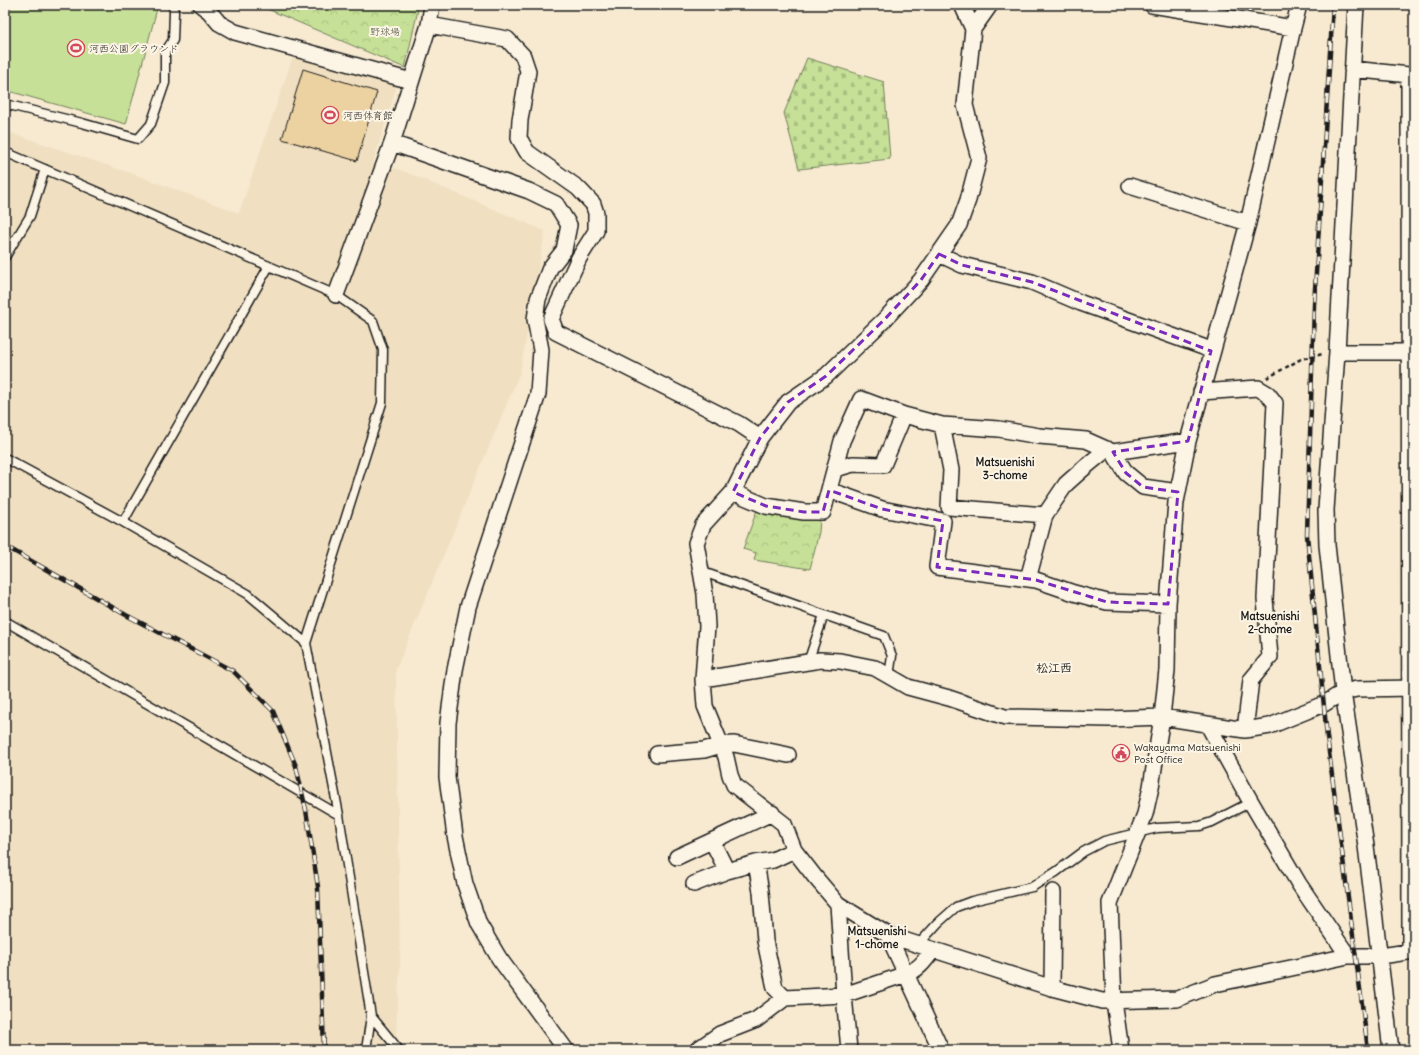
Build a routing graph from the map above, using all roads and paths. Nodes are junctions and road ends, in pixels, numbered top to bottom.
1 (173, 5) edge
2 (201, 5) edge
3 (432, 5) edge
4 (962, 5) edge
5 (990, 5) edge
6 (1152, 5) edge
7 (1299, 5) edge
8 (1356, 5) edge
9 (429, 25) junction
10 (1293, 28) junction
11 (973, 29) junction
12 (1352, 69) junction
13 (1412, 75) edge
14 (411, 81) junction
15 (5, 104) edge
16 (392, 143) junction
17 (5, 152) edge
18 (45, 169) junction
19 (1130, 186) dead end
20 (1248, 223) junction
21 (564, 250) junction
22 (939, 254) junction
23 (5, 257) edge
24 (579, 258) junction
25 (269, 266) junction
26 (336, 295) junction
27 (1211, 351) junction
28 (1337, 352) junction
29 (1411, 352) edge
30 (1258, 388) junction
31 (1201, 392) junction
32 (904, 415) junction
33 (942, 425) junction
34 (760, 438) junction
35 (1188, 441) junction
36 (1110, 450) junction
37 (5, 458) edge
38 (835, 469) junction
39 (829, 490) junction
40 (733, 492) junction
41 (1178, 492) junction
42 (1045, 515) junction
43 (123, 522) junction
44 (700, 571) junction
45 (1028, 579) junction
46 (1168, 604) junction
47 (824, 615) junction
48 (5, 621) edge
49 (306, 643) junction
50 (808, 662) junction
51 (888, 676) junction
52 (703, 679) junction
53 (1412, 688) edge
54 (1343, 692) junction
55 (1162, 717) junction
56 (1208, 725) junction
57 (1244, 730) junction
58 (721, 745) junction
59 (657, 754) dead end
60 (788, 755) dead end
61 (1251, 802) junction
62 (772, 813) junction
63 (339, 815) junction
64 (1137, 833) junction
65 (712, 841) junction
66 (794, 850) junction
67 (677, 857) dead end
68 (756, 863) junction
69 (727, 871) junction
70 (694, 884) dead end
71 (1053, 892) dead end
72 (838, 904) junction
73 (888, 935) junction
74 (918, 945) junction
75 (933, 950) junction
76 (1412, 950) edge
77 (1348, 956) junction
78 (1381, 956) junction
79 (906, 974) junction
80 (1052, 988) junction
81 (844, 995) junction
82 (785, 998) junction
83 (1114, 1001) junction
84 (371, 1016) junction
85 (366, 1050) edge
86 (399, 1050) edge
87 (566, 1050) edge
88 (697, 1050) edge
89 (849, 1050) edge
90 (941, 1050) edge
91 (1121, 1050) edge
92 (1391, 1050) edge

1 - 15 lane
2 - 14 street
3 - 9 street
4 - 11 street
5 - 11 street
6 - 10 street
7 - 10 street
8 - 12 street
9 - 14 street
9 - 24 street
10 - 20 street
11 - 22 street
12 - 13 street
12 - 28 street
13 - 29 street
14 - 16 street
16 - 21 street
16 - 26 street
17 - 18 lane
18 - 23 lane
18 - 25 lane
19 - 20 street
20 - 27 street
21 - 24 street
21 - 87 street
22 - 27 street
22 - 34 street
24 - 34 street
25 - 26 lane
25 - 43 lane
26 - 49 lane
27 - 31 street
28 - 29 street
28 - 30 path
28 - 54 street
29 - 53 street
30 - 31 street
30 - 57 street
31 - 35 street
32 - 33 street
32 - 38 street
32 - 38 street
33 - 36 street
33 - 42 street
34 - 40 street
35 - 36 street
35 - 41 street
36 - 41 street
36 - 42 street
37 - 43 lane
38 - 39 street
39 - 40 street
39 - 45 street
40 - 44 street
41 - 46 street
42 - 45 street
43 - 49 lane
44 - 47 lane
44 - 52 street
45 - 46 street
46 - 55 street
47 - 50 lane
47 - 51 lane
48 - 63 lane
49 - 63 lane
50 - 51 street
50 - 52 street
51 - 55 street
52 - 58 street
53 - 54 street
53 - 76 street
54 - 57 street
54 - 78 street
55 - 56 street
55 - 64 street
56 - 57 street
56 - 61 street
58 - 59 street
58 - 60 street
58 - 62 street
61 - 64 lane
61 - 77 street
62 - 65 street
62 - 66 street
63 - 84 lane
64 - 74 lane
64 - 83 street
65 - 67 street
65 - 69 street
66 - 68 street
66 - 72 street
68 - 69 street
68 - 82 street
69 - 70 street
71 - 80 street
72 - 73 street
72 - 81 street
73 - 74 street
73 - 79 street
74 - 75 street
75 - 79 street
75 - 80 street
76 - 78 street
77 - 78 street
77 - 83 street
78 - 92 street
79 - 81 street
79 - 90 street
80 - 83 street
81 - 82 street
81 - 89 street
82 - 88 street
83 - 91 street
84 - 85 lane
84 - 86 lane

